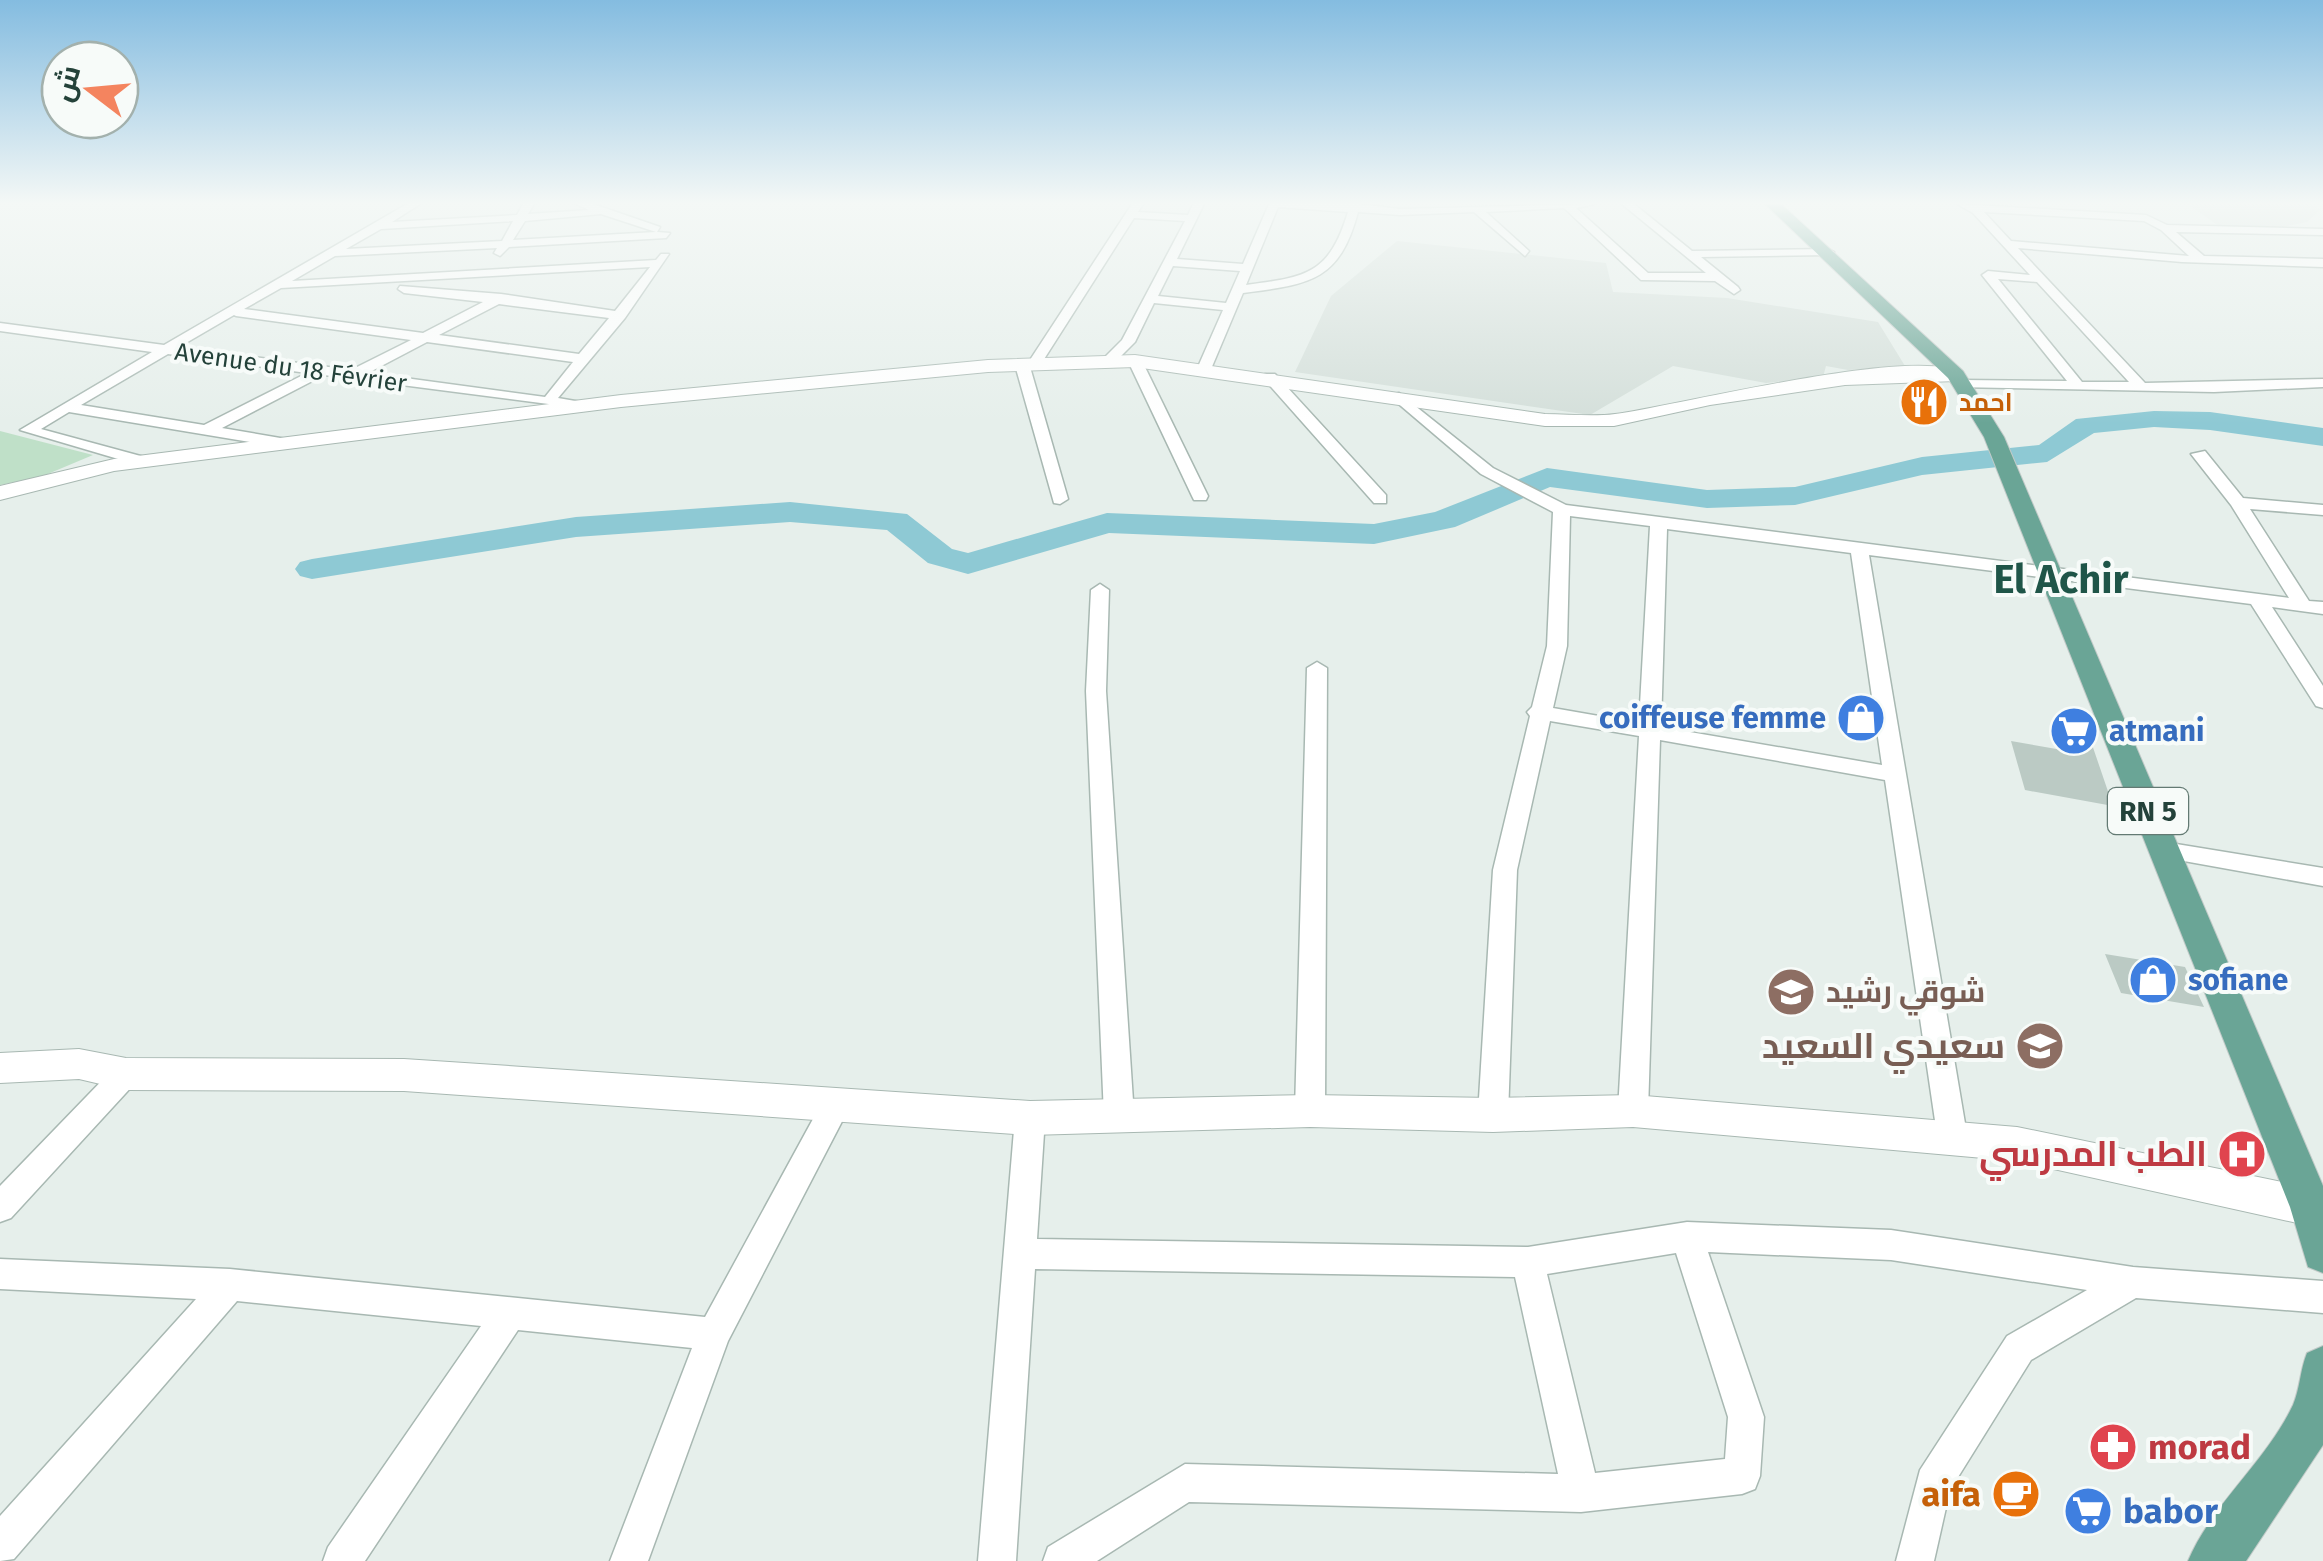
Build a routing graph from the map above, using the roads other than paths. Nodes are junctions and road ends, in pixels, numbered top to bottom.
1 (295, 277) edge
2 (423, 277) edge
3 (497, 277) edge
4 (649, 277) edge
5 (1088, 277) edge
6 (1161, 277) edge
7 (1246, 277) edge
8 (1314, 277) edge
9 (1645, 277) edge
10 (1719, 277) joint
11 (1853, 277) edge
12 (1872, 277) edge
13 (1990, 277) edge
14 (2012, 277) edge
15 (2040, 279) joint
16 (346, 281) junction
17 (281, 285) junction
18 (1242, 288) junction
19 (1734, 290) dead end
20 (1150, 299) junction
21 (498, 300) junction
22 (1233, 307) junction
23 (236, 312) junction
24 (620, 315) junction
25 (0, 326) edge
26 (425, 338) junction
27 (170, 351) junction
28 (584, 360) junction
29 (1135, 361) junction
30 (1107, 362) junction
31 (1028, 364) junction
32 (1204, 369) junction
33 (322, 371) junction
34 (353, 375) junction
35 (1270, 377) junction
36 (1958, 380) junction
37 (2323, 383) edge
38 (2078, 385) junction
39 (2140, 386) junction
40 (1399, 398) junction
41 (548, 402) junction
42 (582, 406) junction
43 (68, 408) junction
44 (206, 430) junction
45 (287, 443) junction
46 (2199, 454) dead end
47 (142, 462) junction
48 (0, 492) edge
49 (1200, 496) dead end
50 (1380, 498) dead end
51 (1060, 499) dead end
52 (2238, 503) junction
53 (1562, 510) junction
54 (2323, 510) edge
55 (1659, 521) junction
56 (1859, 548) junction
57 (2050, 572) junction
58 (1100, 590) dead end
59 (2257, 599) junction
60 (2313, 607) edge
61 (1317, 668) dead end
62 (2323, 702) edge
63 (1538, 712) junction
64 (1647, 733) junction
65 (1892, 774) junction
66 (2164, 850) junction
67 (2323, 877) edge
68 (0, 1068) edge
69 (126, 1074) junction
70 (836, 1106) junction
71 (1633, 1110) junction
72 (1310, 1111) junction
73 (1493, 1115) junction
74 (1119, 1116) junction
75 (1030, 1118) junction
76 (1953, 1141) junction
77 (0, 1208) edge
78 (2317, 1208) edge
79 (1687, 1237) junction
80 (1020, 1254) junction
81 (2323, 1254) edge
82 (1528, 1262) junction
83 (0, 1274) edge
84 (2133, 1282) junction
85 (230, 1285) junction
86 (2323, 1297) edge
87 (511, 1311) junction
88 (714, 1334) junction
89 (2323, 1369) edge
90 (1581, 1493) junction
91 (0, 1546) edge
92 (1070, 1558) edge
93 (342, 1561) edge
94 (628, 1561) edge
95 (997, 1561) edge
96 (1915, 1561) edge
97 (2214, 1561) edge

1 - 17 street
2 - 16 street
3 - 21 street
4 - 24 street
5 - 31 street
6 - 20 street
7 - 18 street
8 - 18 street
9 - 10 street
10 - 19 street
11 - 36 main road, RN 5
12 - 36 main road, RN 5
13 - 38 street
14 - 15 street
15 - 39 street
16 - 17 street
16 - 21 street
17 - 23 street
18 - 22 street
20 - 22 street
20 - 30 street
21 - 24 street
21 - 26 street
22 - 32 street
23 - 26 street
23 - 27 street
24 - 28 street
25 - 27 street, Avenue du 18 Février
26 - 28 street
26 - 34 street
27 - 33 street, Avenue du 18 Février
27 - 43 street
28 - 41 street
29 - 30 street
29 - 32 street
29 - 49 street
30 - 31 street
31 - 42 street
31 - 51 street
32 - 35 street
33 - 34 street, Avenue du 18 Février
33 - 44 street
34 - 41 street, Avenue du 18 Février
35 - 40 street
35 - 50 street
36 - 38 street
36 - 40 street
36 - 57 main road, RN 5
37 - 39 street
38 - 39 street
40 - 53 street
41 - 42 street, Avenue du 18 Février
42 - 45 street
43 - 44 street
43 - 47 street
44 - 45 street
45 - 47 street
46 - 52 street
47 - 48 street
52 - 54 street
52 - 60 street
53 - 55 street
53 - 63 street
55 - 56 street
55 - 64 street
56 - 57 street
56 - 65 street
57 - 59 street
57 - 66 main road, RN 5
58 - 74 street
59 - 60 street
59 - 62 street
61 - 72 street
63 - 64 street
63 - 73 street
64 - 65 street
64 - 71 street
65 - 76 street
66 - 67 street
66 - 78 main road, RN 5
68 - 69 street
69 - 70 street
69 - 77 street
70 - 75 street
70 - 88 street
71 - 73 street
71 - 76 street
72 - 73 street
72 - 74 street
74 - 75 street
75 - 80 street
76 - 78 street
78 - 81 main road, RN 5
79 - 82 street
79 - 84 street
79 - 90 street
80 - 82 street
80 - 95 street
82 - 90 street
83 - 85 street
84 - 86 street
84 - 96 street
85 - 87 street
85 - 91 street
87 - 88 street
87 - 93 street
88 - 94 street
89 - 97 main road
90 - 92 street

